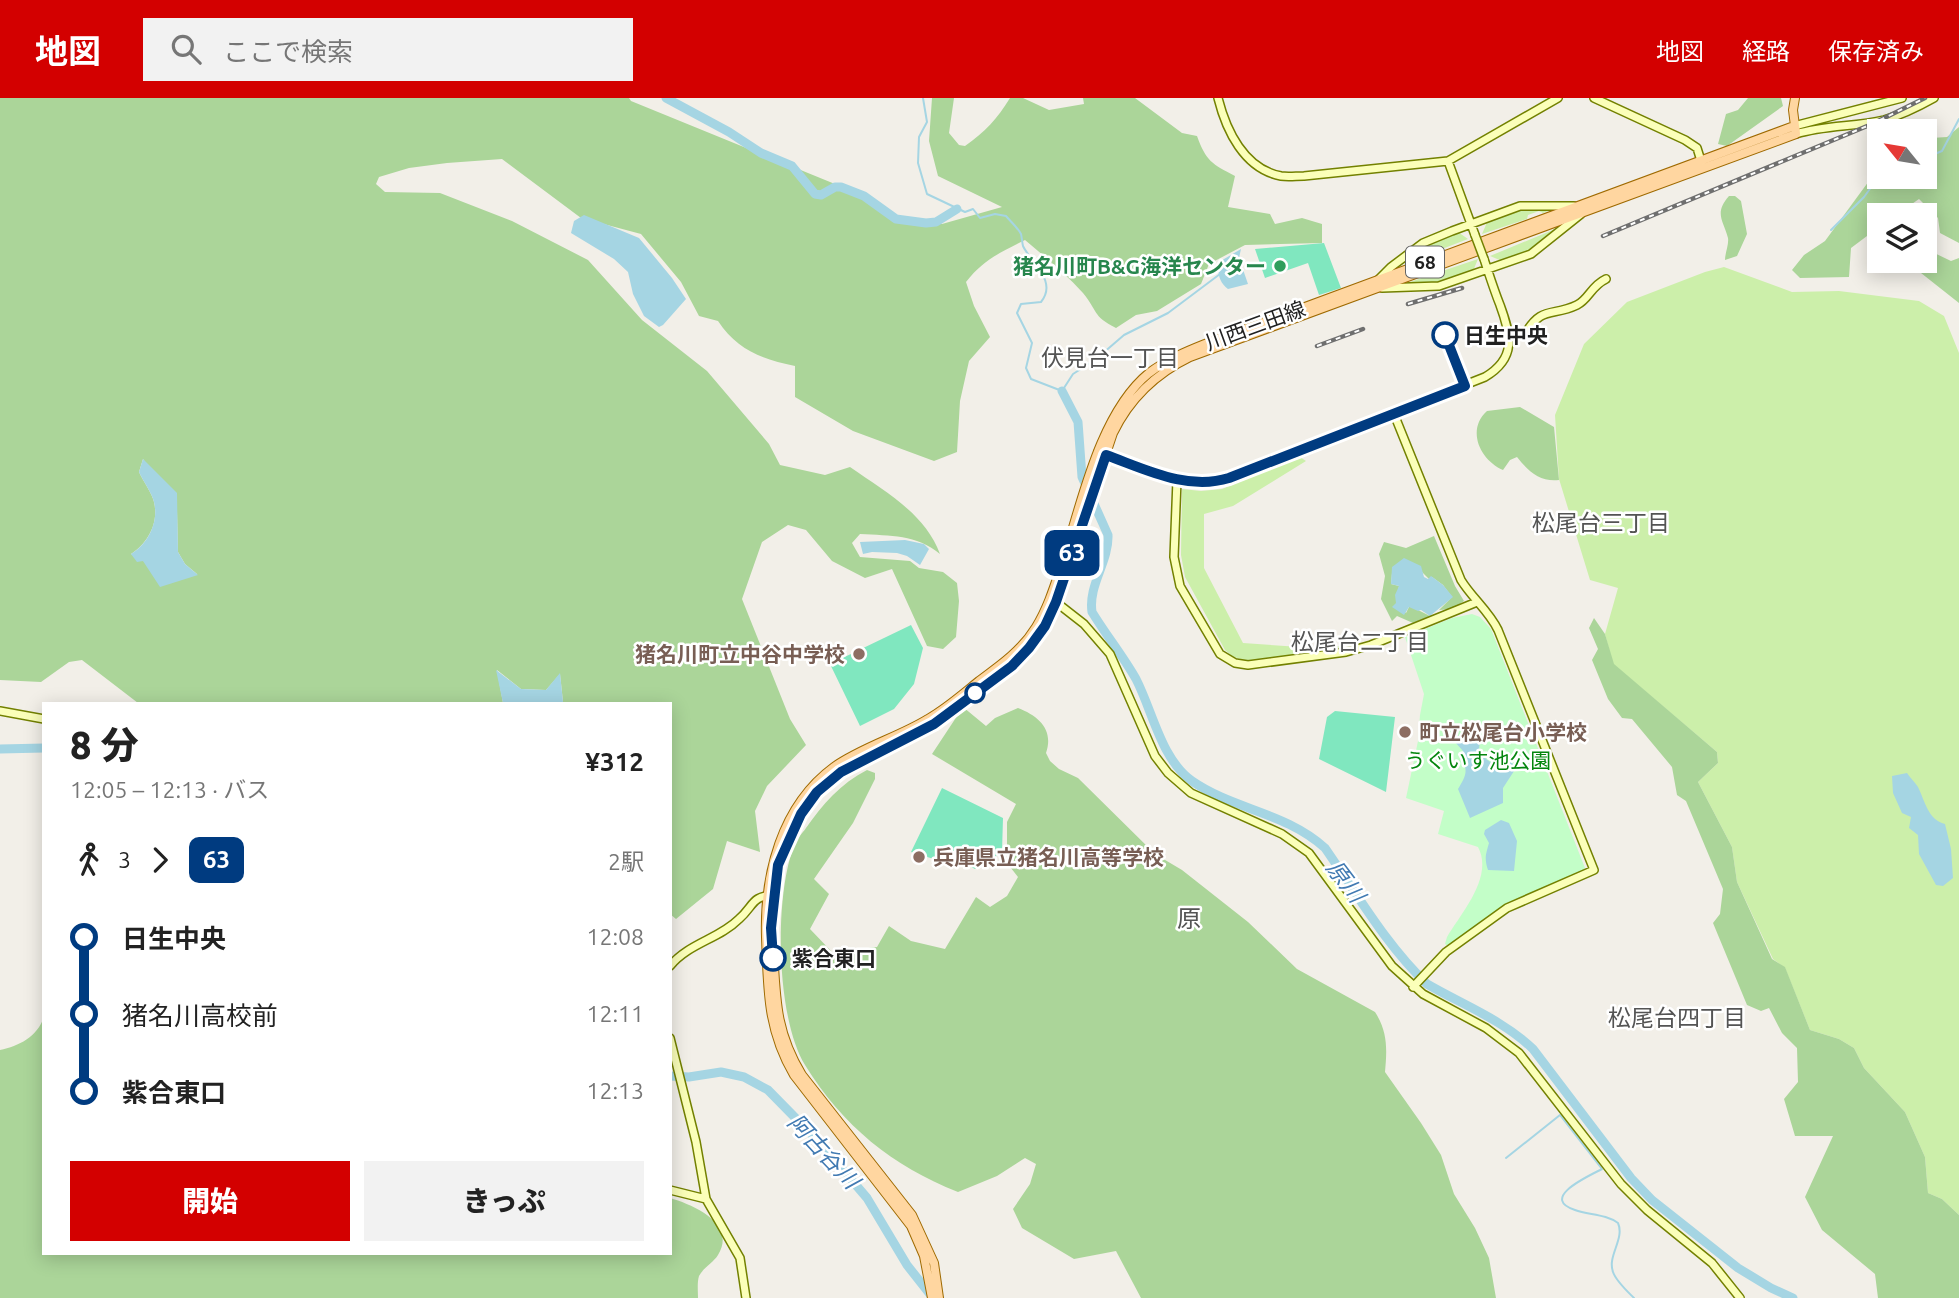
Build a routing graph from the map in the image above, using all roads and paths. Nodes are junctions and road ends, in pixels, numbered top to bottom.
1 (1218, 98) edge
2 (1558, 98) edge
3 (1594, 98) edge
4 (1795, 98) edge
5 (1902, 98) edge
6 (1934, 98) edge
7 (1843, 112) junction
8 (1843, 125) junction
9 (1795, 130) junction
10 (1448, 162) junction
11 (1702, 164) junction
12 (1579, 210) junction
13 (1471, 224) junction
14 (1487, 269) junction
15 (1606, 279) dead end
16 (1380, 284) junction
17 (1510, 333) junction
18 (1394, 414) junction
19 (1102, 454) junction
20 (1177, 480) junction
21 (1053, 600) junction
22 (1477, 602) junction
23 (0, 711) edge
24 (42, 719) edge
25 (771, 895) junction
26 (672, 964) edge
27 (1413, 987) junction
28 (672, 1045) edge
29 (672, 1190) edge
30 (706, 1199) junction
31 (936, 1296) edge
32 (746, 1298) edge
33 (1740, 1298) edge

1 - 10 street
2 - 10 street
3 - 11 street
4 - 9 main road
5 - 7 street
6 - 8 street
7 - 8 street
7 - 9 street
8 - 9 street
9 - 11 main road, 川西三田線 / 68
10 - 13 street
11 - 12 main road, 川西三田線 / 68
12 - 13 street
12 - 14 street
12 - 16 main road, 川西三田線 / 68
13 - 14 street, bridge
13 - 16 street
14 - 16 street
14 - 17 street
15 - 17 street
16 - 19 main road, 川西三田線 / 68
17 - 18 street
18 - 20 street
18 - 22 street
19 - 20 street
19 - 21 main road, 川西三田線 / 68
19 - 21 main road, 川西三田線 / 68
20 - 22 street
21 - 25 main road, 川西三田線 / 68
21 - 27 street
22 - 27 street
23 - 24 street
25 - 26 street
25 - 31 main road, 川西三田線 / 68
25 - 31 main road, 川西三田線 / 68
27 - 33 street
28 - 30 street
29 - 30 street
30 - 32 street

